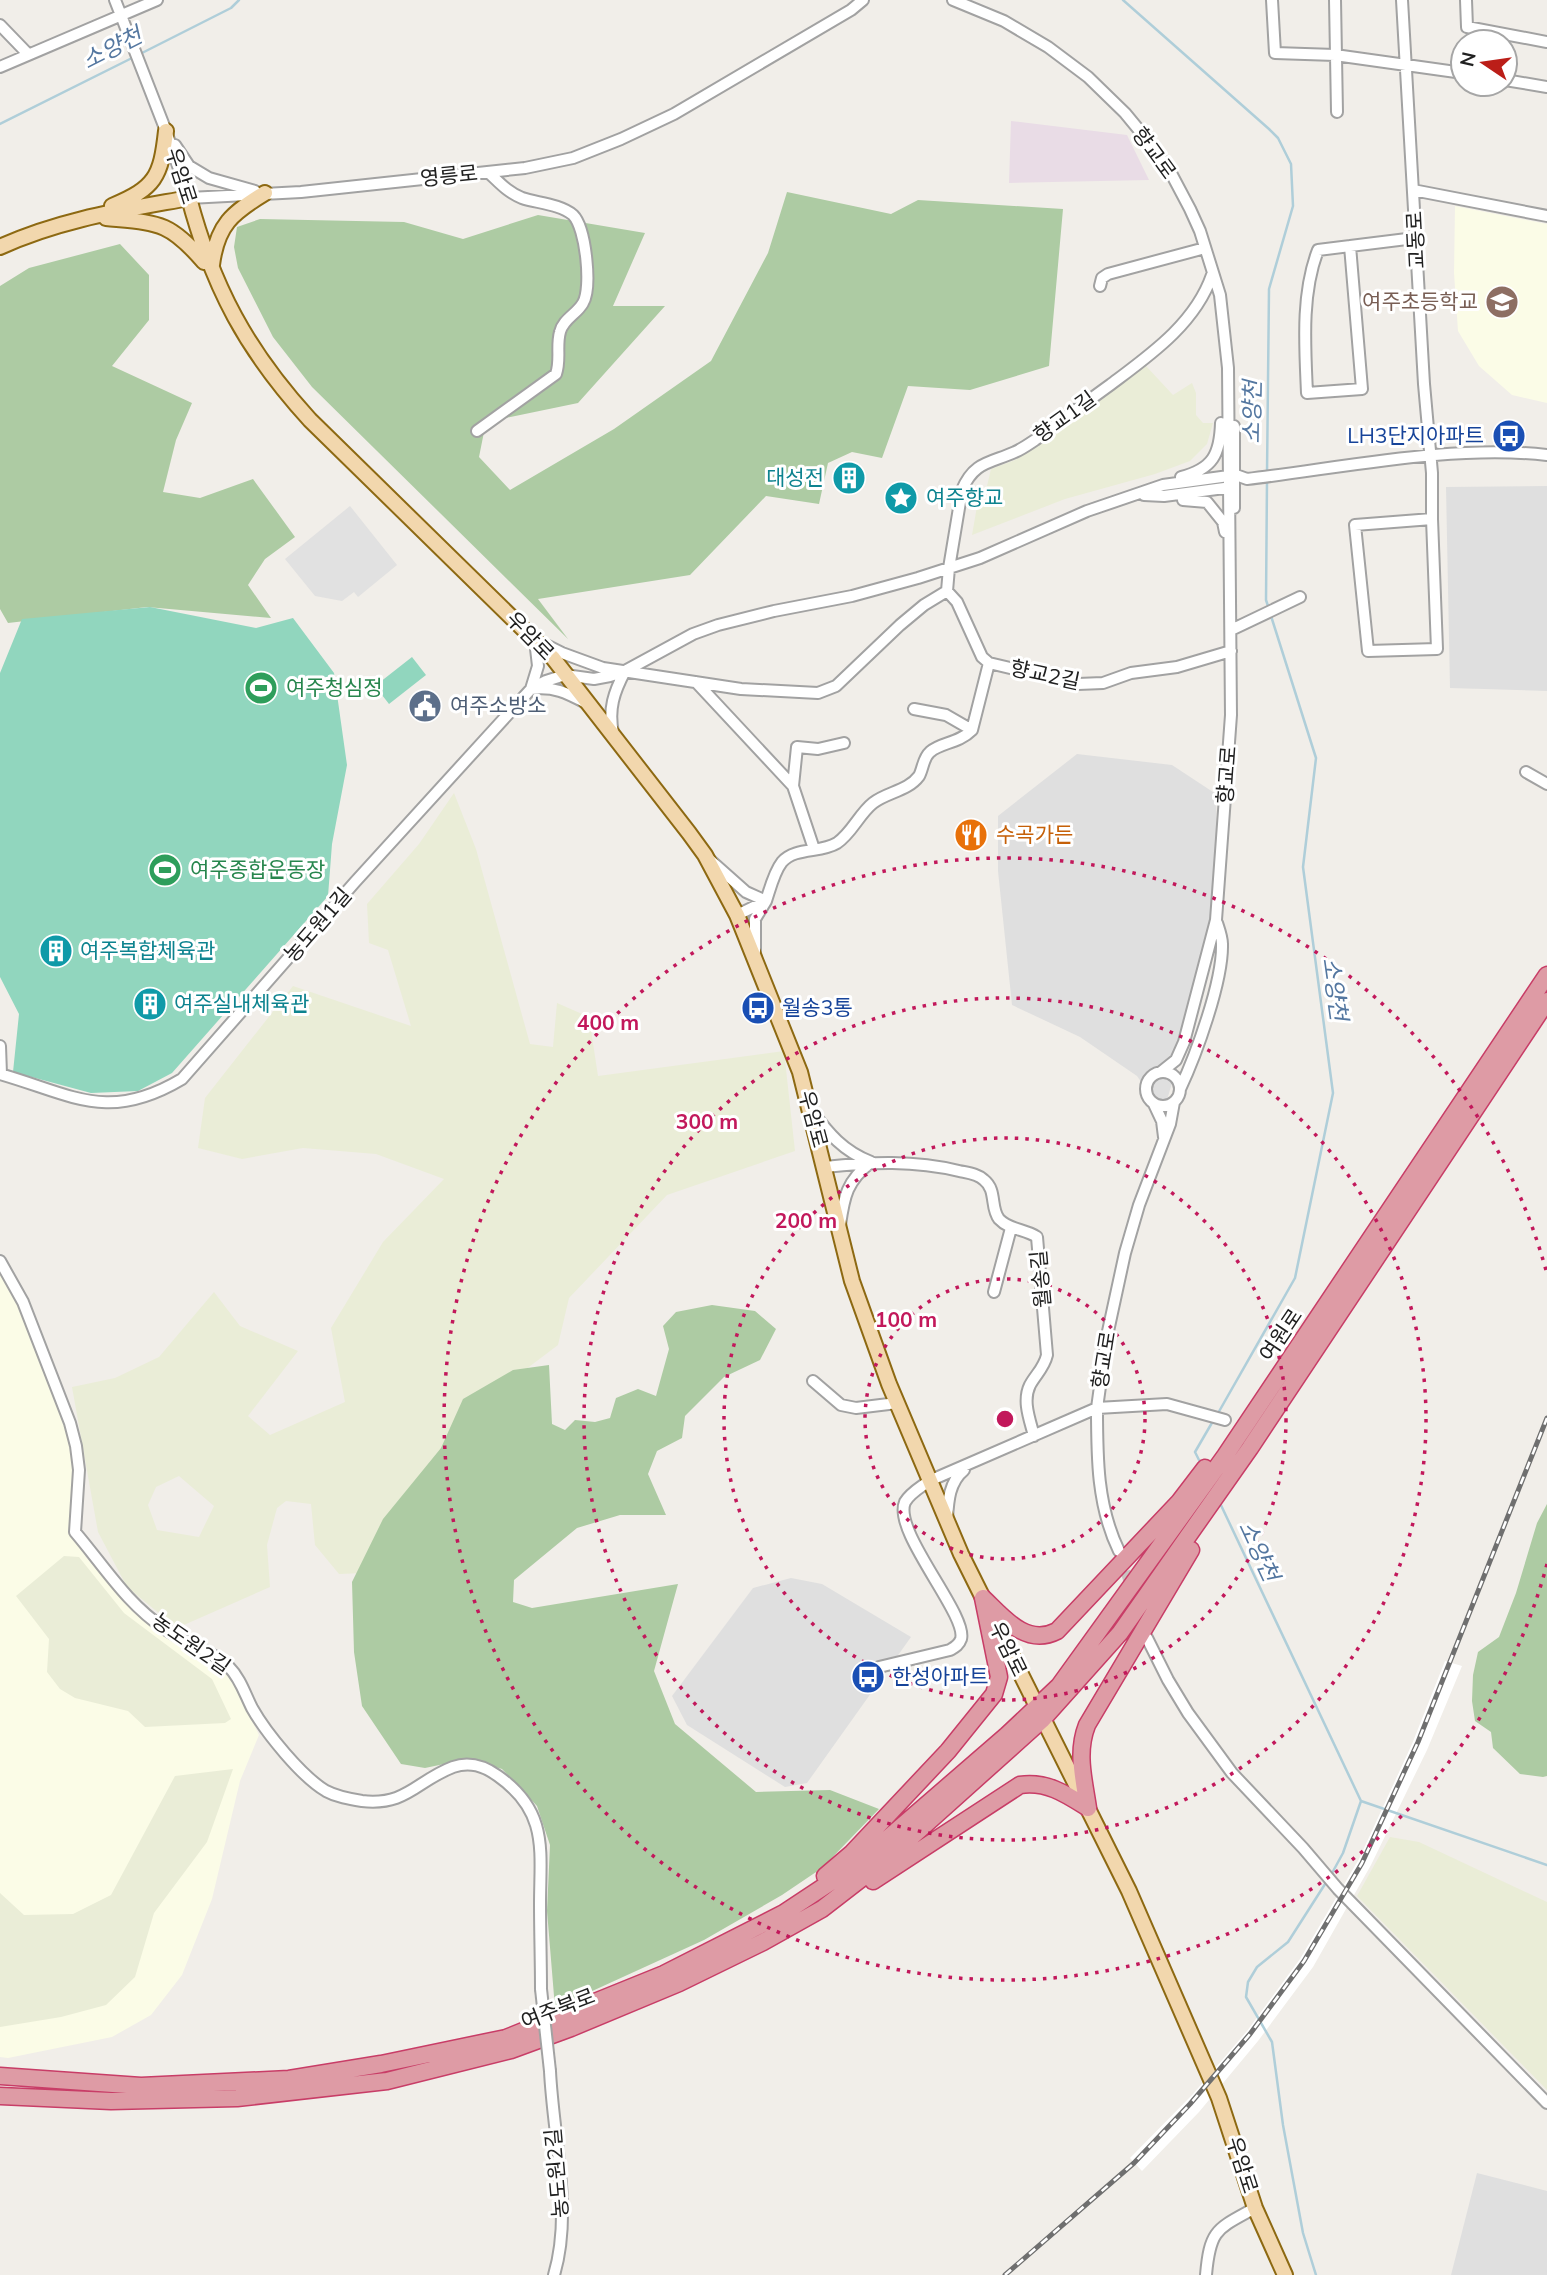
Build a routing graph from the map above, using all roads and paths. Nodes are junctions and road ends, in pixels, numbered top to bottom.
1 (115, 0) edge
2 (157, 0) edge
3 (863, 0) edge
4 (953, 0) edge
5 (1272, 0) edge
6 (1335, 0) edge
7 (1402, 0) edge
8 (1466, 0) edge
9 (120, 15) junction
10 (0, 25) edge
11 (1547, 43) edge
12 (28, 54) junction
13 (1335, 55) junction
14 (1406, 64) junction
15 (0, 67) edge
16 (1449, 71) edge
17 (1519, 82) edge
18 (1547, 87) edge
19 (1337, 112) dead end
20 (166, 131) junction
21 (488, 172) junction
22 (1413, 190) junction
23 (265, 193) junction
24 (189, 198) junction
25 (88, 216) junction
26 (1547, 216) edge
27 (1415, 238) junction
28 (1350, 246) junction
29 (0, 247) edge
30 (1205, 248) junction
31 (211, 270) junction
32 (1212, 275) junction
33 (1100, 286) dead end
34 (1227, 394) junction
35 (477, 431) dead end
36 (1547, 455) edge
37 (1431, 457) junction
38 (1241, 477) junction
39 (1232, 487) junction
40 (1163, 490) junction
41 (1432, 519) junction
42 (1229, 559) junction
43 (949, 568) junction
44 (947, 591) junction
45 (1297, 598) dead end
46 (1231, 630) junction
47 (535, 639) junction
48 (1231, 651) junction
49 (989, 663) junction
50 (625, 671) junction
51 (565, 675) junction
52 (696, 682) junction
53 (531, 689) junction
54 (586, 703) junction
55 (914, 709) dead end
56 (972, 730) junction
57 (614, 739) junction
58 (844, 743) dead end
59 (1526, 772) dead end
60 (1547, 784) edge
61 (793, 786) junction
62 (814, 849) junction
63 (705, 855) junction
64 (766, 901) junction
65 (737, 915) junction
66 (1216, 920) junction
67 (755, 956) junction
68 (1547, 959) edge
69 (1547, 975) edge
70 (1547, 1001) edge
71 (1520, 1016) junction
72 (0, 1046) edge
73 (1161, 1072) junction
74 (1, 1074) edge
75 (1180, 1089) junction
76 (1174, 1102) junction
77 (1154, 1104) junction
78 (811, 1110) junction
79 (1164, 1137) junction
80 (871, 1163) junction
81 (825, 1167) junction
82 (1011, 1228) junction
83 (839, 1232) junction
84 (0, 1261) edge
85 (994, 1292) dead end
86 (813, 1381) dead end
87 (897, 1403) junction
88 (1097, 1408) junction
89 (1225, 1420) dead end
90 (1034, 1436) junction
91 (971, 1465) junction
92 (929, 1481) junction
93 (1183, 1507) junction
94 (947, 1522) junction
95 (1199, 1530) junction
96 (1119, 1551) tunnel mouth
97 (982, 1598) junction
98 (1147, 1638) dead end
99 (879, 1667) dead end
100 (1040, 1713) junction
101 (1088, 1808) junction
102 (822, 1909) junction
103 (784, 1913) junction
104 (0, 2076) edge
105 (0, 2096) edge
106 (1547, 2102) edge
107 (1255, 2208) junction
108 (554, 2275) edge
109 (1206, 2275) edge
110 (1285, 2275) edge

1 - 9 street
2 - 9 street
3 - 21 street, 영릉로
4 - 30 street, 향교로
5 - 13 street
6 - 13 street
7 - 14 street, 교동로
8 - 11 street
9 - 12 street
9 - 20 street, 우암로
10 - 12 street
12 - 15 street
13 - 14 street
13 - 19 street
14 - 16 street
14 - 22 street, 교동로
17 - 18 street
20 - 23 street
20 - 24 street, 우암로
20 - 25 main road
21 - 23 street, 영릉로
21 - 35 street
22 - 26 street
22 - 27 street, 교동로
23 - 24 street, 영릉로
23 - 31 main road
24 - 25 main road, 영릉로
24 - 31 main road, 우암로
25 - 29 main road, 영릉로
25 - 31 main road
27 - 28 street
27 - 37 street, 교동로
28 - 28 street
30 - 32 street, 향교로
30 - 33 street
31 - 47 main road, 우암로
32 - 34 street, 향교로
32 - 43 street, 향교1길
34 - 38 street, 향교로
34 - 40 street
36 - 37 street
37 - 38 street
37 - 41 street, 교동로
38 - 39 street
38 - 39 street, 향교로
38 - 40 street
39 - 40 street
39 - 42 street, 향교로
40 - 42 street
40 - 43 street
41 - 41 street, 교동로
42 - 46 street, 향교로
43 - 44 street, 향교1길
43 - 50 street
44 - 49 street
44 - 52 street
45 - 46 street
46 - 48 street, 향교로
47 - 50 street
47 - 51 main road, 우암로
47 - 53 street
48 - 49 street, 향교2길
48 - 66 street, 향교로
49 - 56 street, 향교2길
50 - 51 street
50 - 52 street
50 - 57 street
51 - 53 street, 농도원1길
51 - 54 main road, 우암로
52 - 61 street
53 - 54 street
53 - 74 street, 농도원1길
54 - 57 main road, 우암로
55 - 56 street
56 - 62 street
57 - 63 main road, 우암로
58 - 61 street
59 - 60 street
61 - 62 street
62 - 64 street
63 - 64 street
63 - 65 main road, 우암로
64 - 65 street
64 - 67 street
65 - 67 main road, 우암로
66 - 73 street, 향교로
66 - 75 street, 향교로
67 - 78 main road, 우암로
68 - 71 highway
69 - 71 highway, 여원로
70 - 95 highway, 여원로
71 - 93 highway, 여원로
72 - 74 street
73 - 75 street
73 - 77 street
75 - 76 street
76 - 77 street
76 - 79 street, 향교로
77 - 79 street
78 - 80 street
78 - 81 main road, 우암로
79 - 88 street, 향교로
80 - 81 street, 월송길
80 - 82 street, 월송길
80 - 83 street
81 - 83 main road, 우암로
82 - 85 street
82 - 90 street, 월송길
83 - 87 main road, 우암로
84 - 108 street, 농도원2길, bridge
86 - 87 street
87 - 92 main road, 우암로
88 - 89 street
88 - 90 street, 향교로
88 - 96 street
90 - 91 street, 향교로
91 - 92 street, 향교로
91 - 94 street
92 - 94 main road, 우암로
92 - 99 street
93 - 97 highway
93 - 100 highway, 여원로
94 - 97 main road, 우암로
95 - 100 highway
95 - 101 highway
97 - 100 main road, 우암로
97 - 103 highway
98 - 106 street
100 - 101 main road, 우암로
100 - 102 highway, 여주북로
100 - 103 highway, 여주북로
101 - 102 highway
101 - 107 main road, 우암로
102 - 105 highway, 여주북로
103 - 104 highway, 여주북로
107 - 109 street
107 - 110 main road, 우암로

